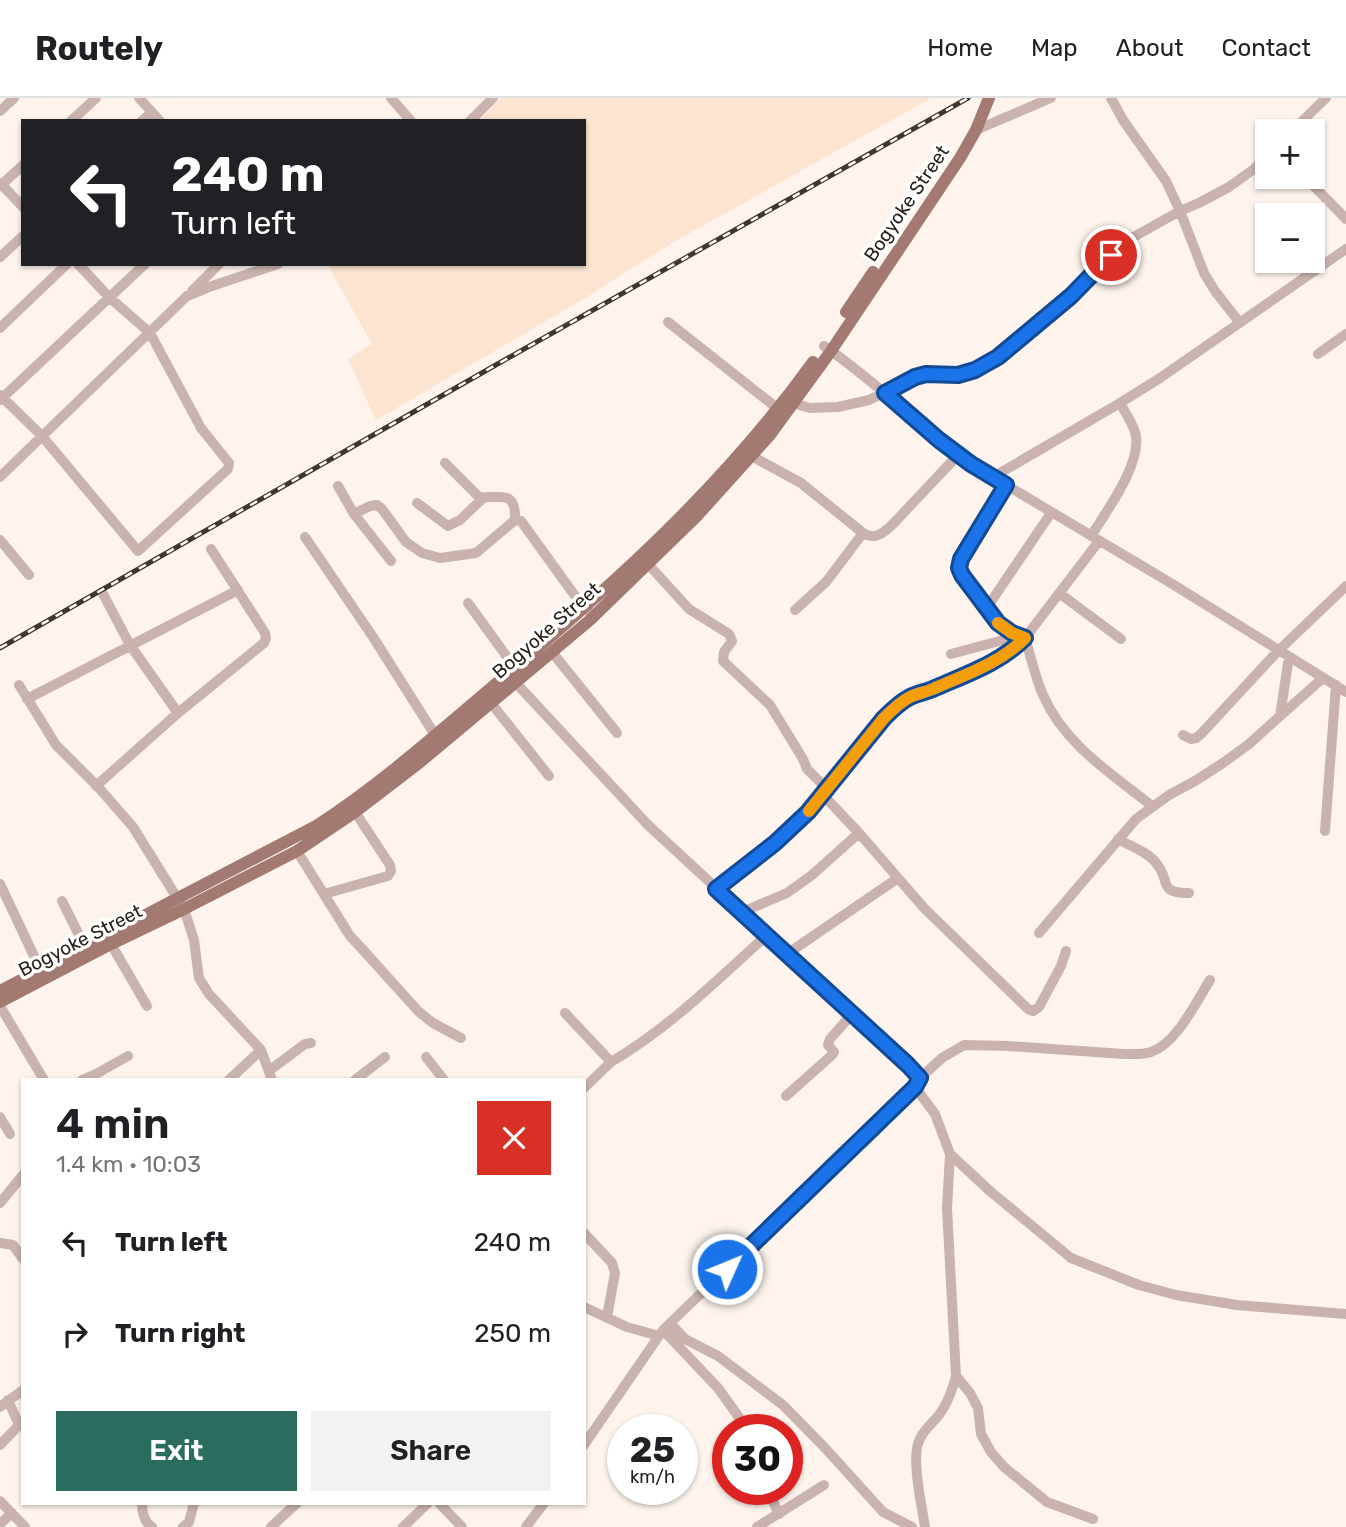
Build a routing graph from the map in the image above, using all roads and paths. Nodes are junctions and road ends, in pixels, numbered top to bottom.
1 (14, 98) edge
2 (96, 98) edge
3 (139, 98) edge
4 (391, 98) edge
5 (493, 98) edge
6 (989, 98) edge
7 (1051, 98) edge
8 (1111, 98) edge
9 (1326, 98) edge
10 (0, 111) edge
11 (152, 112) junction
12 (73, 119) edge
13 (144, 119) edge
14 (158, 119) edge
15 (409, 119) edge
16 (472, 119) edge
17 (1304, 119) edge
18 (975, 127) junction
19 (21, 167) edge
20 (1255, 168) edge
21 (0, 184) edge
22 (1317, 189) edge
23 (21, 205) edge
24 (1180, 211) junction
25 (1346, 219) edge
26 (21, 238) edge
27 (1346, 249) edge
28 (0, 257) edge
29 (65, 266) edge
30 (80, 266) edge
31 (143, 266) edge
32 (217, 266) edge
33 (272, 266) edge
34 (187, 296) junction
35 (110, 297) junction
36 (668, 322) dead end
37 (1240, 323) junction
38 (0, 328) edge
39 (150, 333) junction
40 (1346, 334) edge
41 (827, 348) junction
42 (1318, 354) dead end
43 (885, 393) junction
44 (1, 398) edge
45 (1120, 403) junction
46 (785, 407) junction
47 (42, 436) junction
48 (747, 454) junction
49 (958, 455) junction
50 (445, 463) dead end
51 (0, 477) edge
52 (993, 477) junction
53 (1006, 485) junction
54 (338, 486) dead end
55 (483, 498) junction
56 (417, 503) dead end
57 (1051, 513) junction
58 (354, 514) junction
59 (515, 520) junction
60 (863, 533) junction
61 (305, 537) dead end
62 (1095, 538) junction
63 (0, 540) edge
64 (211, 550) dead end
65 (391, 561) dead end
66 (648, 564) junction
67 (29, 575) dead end
68 (1346, 586) edge
69 (238, 590) junction
70 (102, 592) dead end
71 (1059, 593) junction
72 (1342, 597) edge
73 (468, 603) dead end
74 (986, 609) junction
75 (795, 610) dead end
76 (590, 612) junction
77 (1012, 633) junction
78 (1025, 638) junction
79 (1121, 639) dead end
80 (130, 645) junction
81 (1278, 651) junction
82 (552, 652) junction
83 (951, 654) dead end
84 (1289, 657) junction
85 (515, 668) junction
86 (1323, 678) junction
87 (516, 683) junction
88 (19, 685) dead end
89 (1336, 685) junction
90 (1346, 692) edge
91 (27, 699) junction
92 (491, 703) junction
93 (178, 713) junction
94 (1280, 716) junction
95 (617, 733) dead end
96 (435, 735) junction
97 (1183, 735) dead end
98 (549, 776) dead end
99 (96, 786) junction
100 (825, 792) junction
101 (1152, 806) junction
102 (355, 812) junction
103 (1325, 831) dead end
104 (859, 832) junction
105 (1118, 839) junction
106 (297, 851) junction
107 (898, 878) junction
108 (0, 884) edge
109 (716, 889) junction
110 (1189, 893) dead end
111 (324, 894) junction
112 (62, 901) dead end
113 (181, 904) junction
114 (742, 912) junction
115 (1039, 933) dead end
116 (767, 935) junction
117 (111, 944) junction
118 (85, 947) junction
119 (1066, 951) dead end
120 (787, 954) junction
121 (42, 974) junction
122 (1210, 981) dead end
123 (0, 991) edge
124 (0, 1004) edge
125 (147, 1006) dead end
126 (565, 1013) dead end
127 (852, 1014) junction
128 (461, 1038) dead end
129 (311, 1043) dead end
130 (261, 1050) junction
131 (128, 1056) dead end
132 (385, 1056) dead end
133 (426, 1057) dead end
134 (611, 1062) junction
135 (271, 1075) edge
136 (43, 1078) edge
137 (87, 1078) edge
138 (231, 1078) edge
139 (358, 1078) edge
140 (442, 1078) edge
141 (918, 1082) junction
142 (586, 1085) edge
143 (786, 1096) dead end
144 (0, 1116) edge
145 (10, 1134) dead end
146 (950, 1154) junction
147 (21, 1177) edge
148 (0, 1203) edge
149 (586, 1235) edge
150 (0, 1243) edge
151 (18, 1243) edge
152 (586, 1308) edge
153 (1346, 1314) edge
154 (607, 1317) junction
155 (664, 1330) junction
156 (956, 1376) junction
157 (21, 1391) edge
158 (4, 1403) edge
159 (737, 1414) edge
160 (586, 1442) edge
161 (0, 1445) edge
162 (824, 1486) dead end
163 (0, 1501) edge
164 (142, 1505) edge
165 (194, 1505) edge
166 (295, 1505) edge
167 (426, 1505) edge
168 (441, 1505) edge
169 (542, 1505) edge
170 (775, 1505) edge
171 (12, 1513) junction
172 (779, 1514) junction
173 (1093, 1519) dead end
174 (0, 1524) edge
175 (189, 1525) edge
176 (149, 1526) edge
177 (25, 1527) edge
178 (271, 1527) edge
179 (403, 1527) edge
180 (462, 1527) edge
181 (526, 1527) edge
182 (757, 1527) edge
183 (912, 1527) edge
184 (925, 1527) edge

1 - 10 street
2 - 12 street
3 - 11 street
4 - 15 street
5 - 16 street
6 - 18 main road, Bogyoke Street
7 - 18 street
8 - 24 street
9 - 17 street
11 - 13 street
11 - 14 street
18 - 41 main road, Bogyoke Street
19 - 21 street
20 - 24 street
21 - 23 street
22 - 25 street
24 - 37 street
24 - 43 street
26 - 28 street
27 - 37 street
29 - 38 street
30 - 35 street
31 - 35 street
32 - 34 street
33 - 34 street
34 - 39 street
35 - 39 street
35 - 44 street
36 - 46 street
37 - 45 street
39 - 47 street
39 - 47 street
40 - 42 street
41 - 43 street
41 - 46 main road, Bogyoke Street
43 - 46 street
43 - 49 street
44 - 47 street
45 - 52 street
45 - 62 street
46 - 48 main road, Bogyoke Street
47 - 51 street
48 - 60 street
48 - 66 main road, Bogyoke Street
48 - 76 main road, Bogyoke Street
49 - 52 street
49 - 60 street
50 - 55 street
52 - 53 street
53 - 57 street
53 - 74 street
54 - 58 street
55 - 56 street
55 - 59 street
57 - 62 street
57 - 74 street
58 - 59 street
58 - 65 street
59 - 76 street
60 - 75 street
61 - 96 street
62 - 71 street
62 - 81 street
63 - 67 street
64 - 69 street
66 - 76 main road, Bogyoke Street
66 - 100 street
68 - 72 street
69 - 80 street
69 - 93 street
70 - 80 street
71 - 78 street
71 - 79 street
72 - 81 street
73 - 85 street
74 - 77 street
76 - 82 main road, Bogyoke Street
76 - 85 main road, Bogyoke Street
77 - 78 street
77 - 83 street
78 - 100 street
78 - 101 street
80 - 91 street
80 - 93 street
81 - 84 street
81 - 97 street
82 - 87 main road, Bogyoke Street
82 - 95 street
84 - 86 street
84 - 94 street
85 - 96 main road, Bogyoke Street
86 - 89 street
86 - 94 street
87 - 92 main road, Bogyoke Street
87 - 109 street
88 - 91 street
89 - 90 street
89 - 103 street
91 - 99 street
92 - 98 street
92 - 102 main road, Bogyoke Street
93 - 99 street
94 - 101 street
96 - 113 main road, Bogyoke Street
99 - 113 street
100 - 104 street
100 - 109 street
101 - 105 street
102 - 106 main road, Bogyoke Street
102 - 111 street
104 - 107 street
104 - 114 street
105 - 110 street
105 - 115 street
106 - 111 street
106 - 113 main road, Bogyoke Street
107 - 119 street
107 - 120 street
108 - 121 street
109 - 114 street
111 - 128 street
112 - 118 street
113 - 117 main road, Bogyoke Street
113 - 118 main road, Bogyoke Street
113 - 130 street
114 - 116 street
116 - 120 street
116 - 134 street
117 - 121 main road, Bogyoke Street
117 - 125 street
118 - 121 main road, Bogyoke Street
120 - 127 street
121 - 123 main road, Bogyoke Street
121 - 124 main road, Bogyoke Street
122 - 141 street
124 - 136 street
126 - 134 street
127 - 141 street
127 - 143 street
129 - 135 street
130 - 135 street
130 - 138 street
131 - 137 street
132 - 139 street
133 - 140 street
134 - 142 street
141 - 146 street
141 - 155 street
144 - 145 street
146 - 153 street
146 - 156 street
147 - 148 street
149 - 154 street
150 - 151 street
152 - 154 street
154 - 155 street
155 - 159 street
155 - 160 street
155 - 183 street
156 - 173 street
156 - 184 street
157 - 158 street
158 - 161 street
162 - 172 street
163 - 171 street
164 - 176 street
165 - 175 street
166 - 178 street
167 - 179 street
168 - 180 street
169 - 181 street
170 - 172 street
171 - 174 street
171 - 177 street
172 - 182 street

